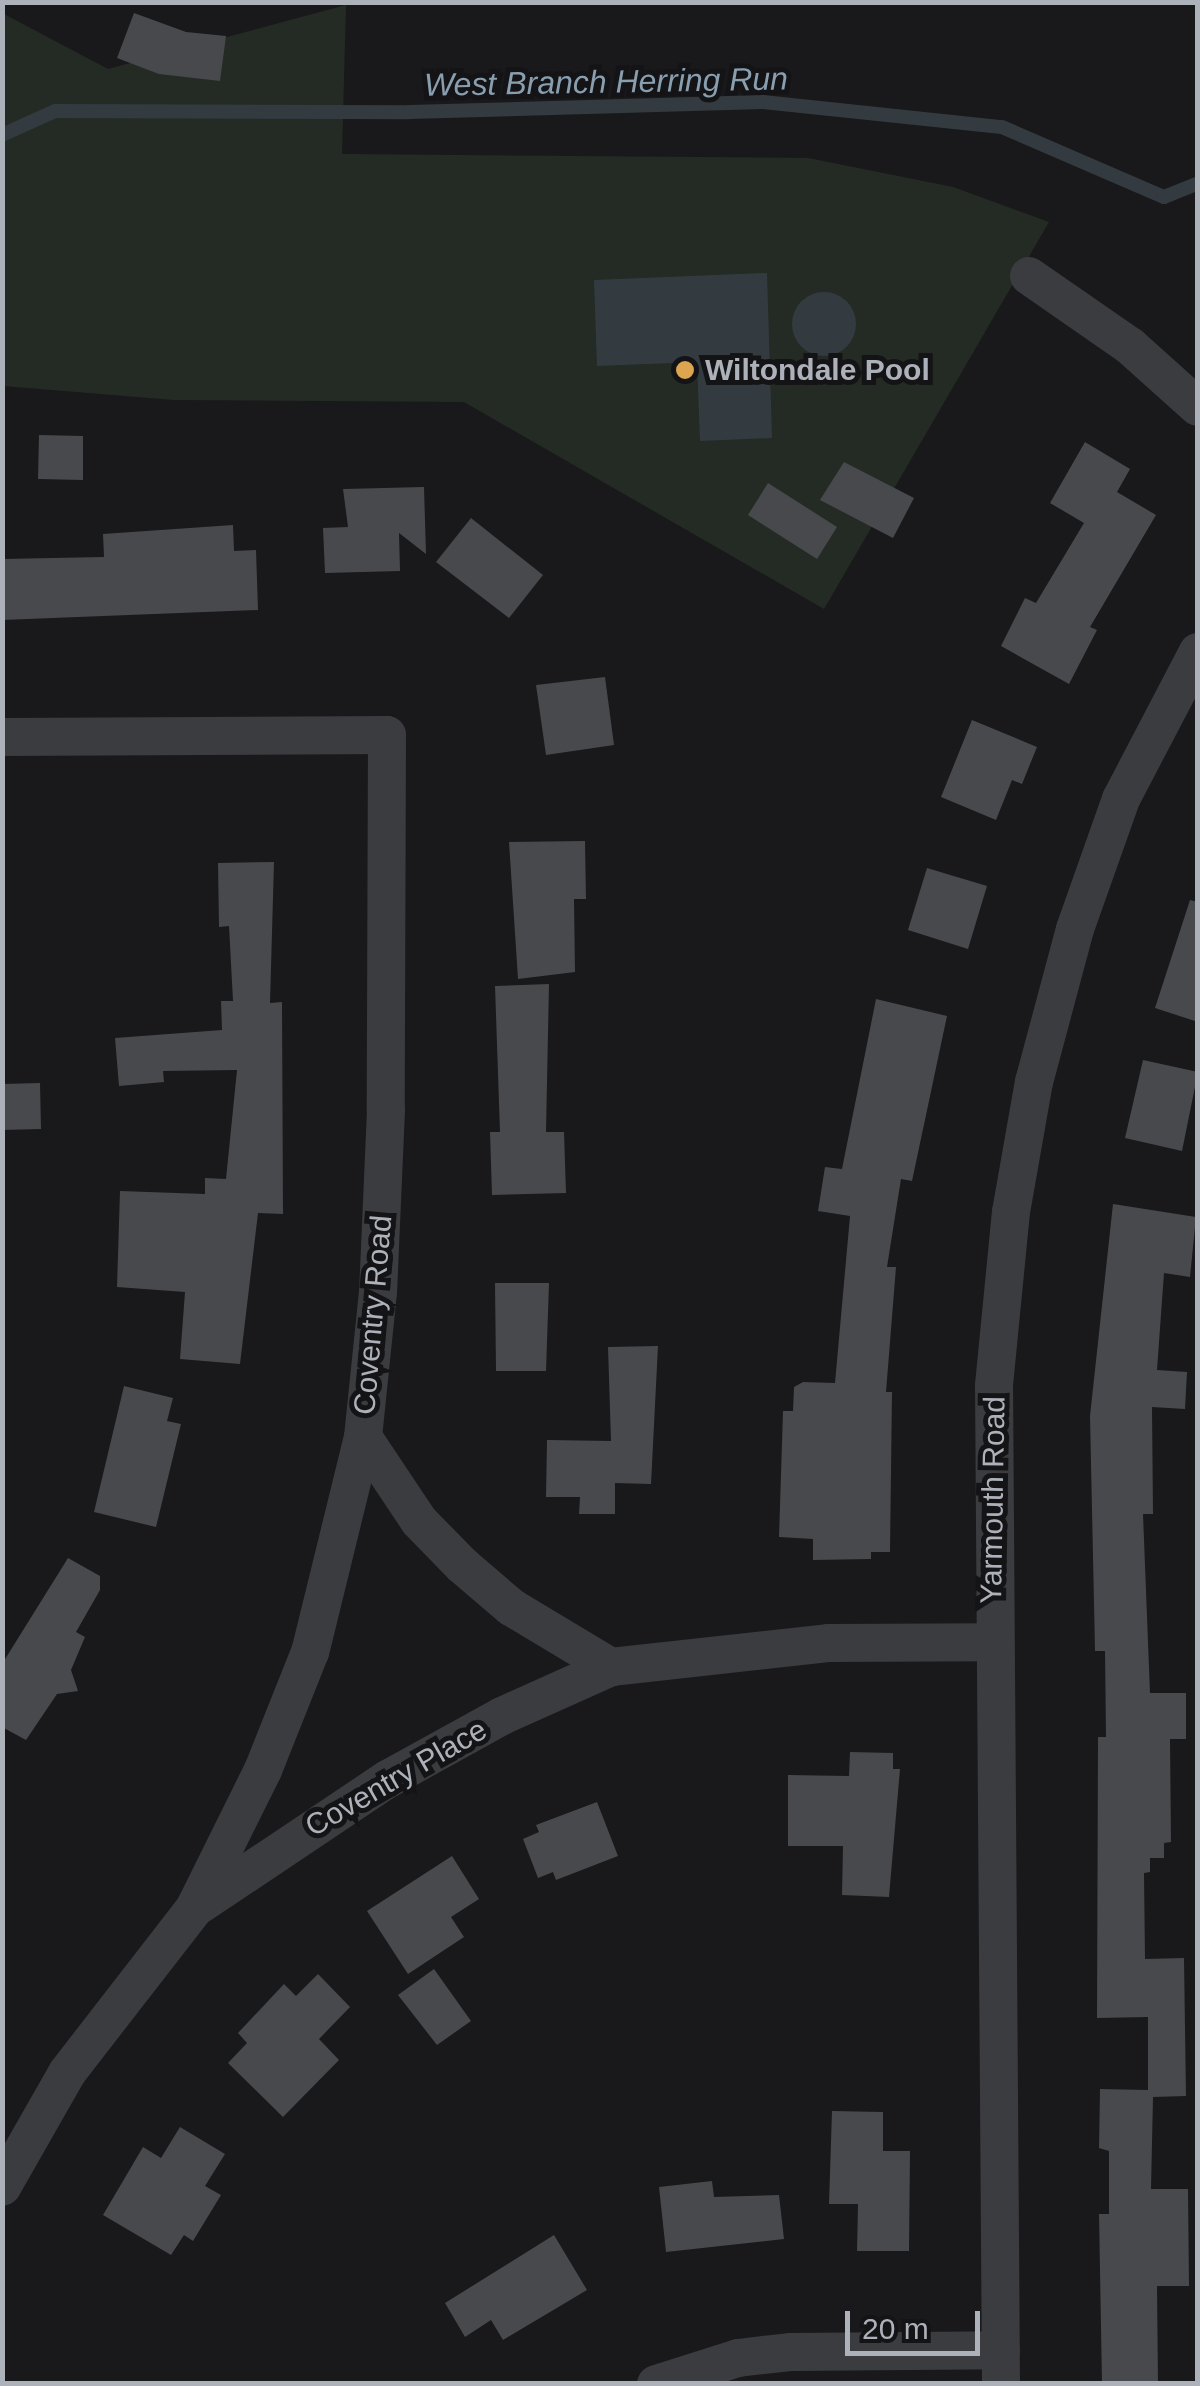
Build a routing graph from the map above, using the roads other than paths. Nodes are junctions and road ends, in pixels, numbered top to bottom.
1 (1029, 276) dead end
2 (1198, 407) edge
3 (1198, 652) edge
4 (2, 737) edge
5 (363, 1437) junction
6 (992, 1642) junction
7 (610, 1667) junction
8 (194, 1909) junction
9 (2, 2187) edge
10 (1001, 2367) edge
11 (656, 2384) edge

1 - 2 street
3 - 6 street, Yarmouth Road
4 - 5 street, Coventry Road
5 - 7 street
5 - 8 street, Coventry Road
6 - 7 street, Coventry Place
6 - 10 street, Yarmouth Road
7 - 8 street, Coventry Place
8 - 9 street, Coventry Road
10 - 11 street

